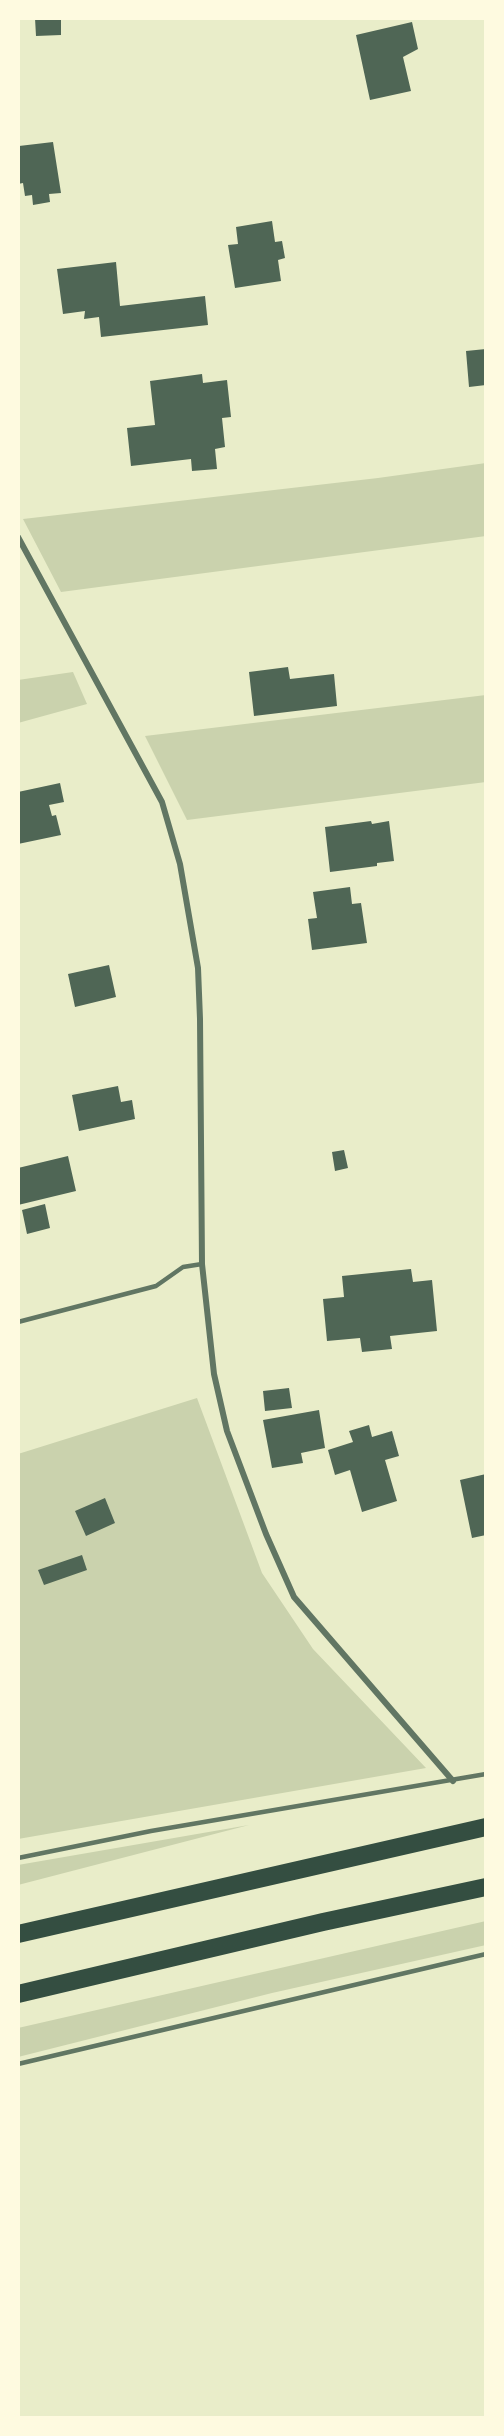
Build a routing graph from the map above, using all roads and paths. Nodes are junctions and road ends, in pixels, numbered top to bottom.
1 (18, 537) edge
2 (202, 1264) junction
3 (18, 1322) edge
4 (486, 1774) edge
5 (453, 1781) junction
6 (486, 1827) edge
7 (18, 1858) edge
8 (486, 1887) edge
9 (18, 1934) edge
10 (486, 1954) edge
11 (18, 1994) edge
12 (18, 2064) edge

1 - 2 street
2 - 3 lane
2 - 5 street
4 - 5 lane
5 - 7 lane
6 - 9 highway
8 - 11 highway
10 - 12 lane

